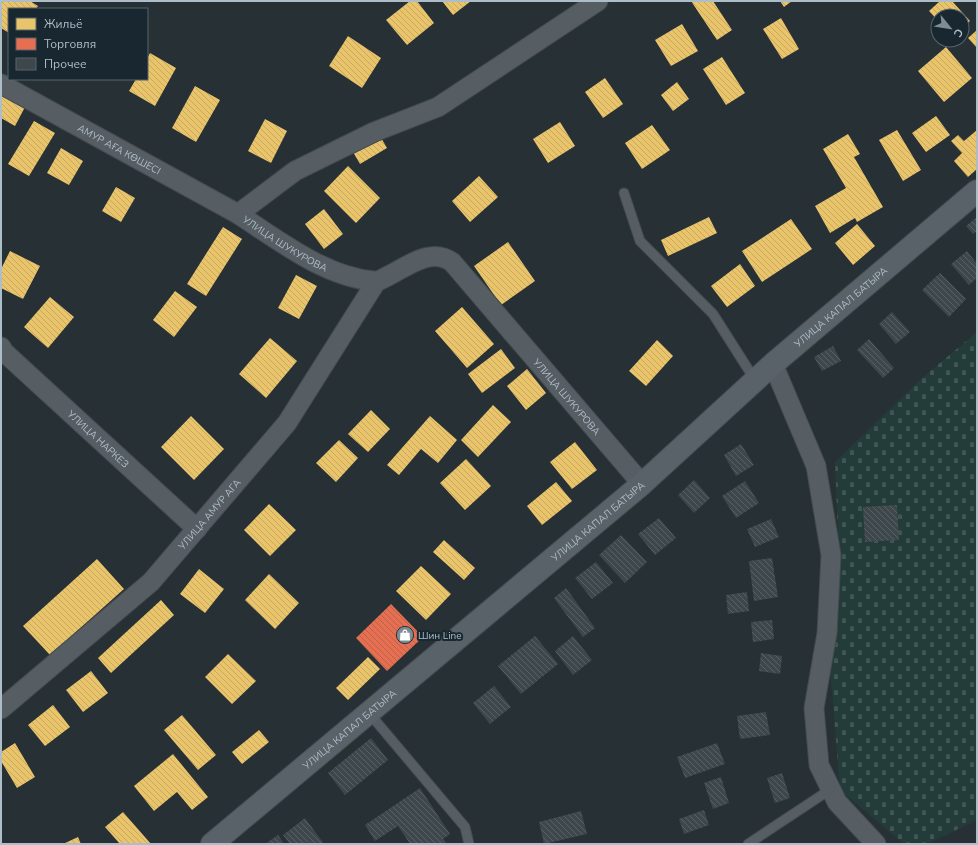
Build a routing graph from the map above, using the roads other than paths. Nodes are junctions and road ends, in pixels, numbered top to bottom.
1 (598, 1) edge
2 (1, 84) edge
3 (977, 191) edge
4 (624, 193) dead end
5 (238, 214) junction
6 (376, 282) junction
7 (1, 347) edge
8 (773, 364) junction
9 (755, 380) junction
10 (642, 484) junction
11 (197, 529) junction
12 (1, 709) edge
13 (369, 713) junction
14 (831, 789) junction
15 (872, 843) edge
16 (212, 844) edge
17 (469, 844) edge
18 (748, 844) edge

1 - 5 street, УЛИЦА ШУКУРОВА
2 - 5 street, АМУР АҒА КӨШЕСІ
3 - 8 main road, УЛИЦА КАПАЛ БАТЫРА
4 - 9 lane
5 - 6 street, УЛИЦА ШУКУРОВА
6 - 10 street, УЛИЦА ШУКУРОВА
6 - 11 street, УЛИЦА АМУР АГА
7 - 11 street, УЛИЦА НАРКЕЗ
8 - 9 main road, УЛИЦА КАПАЛ БАТЫРА
8 - 14 street
9 - 10 main road, УЛИЦА КАПАЛ БАТЫРА
10 - 13 main road, УЛИЦА КАПАЛ БАТЫРА
11 - 12 street, УЛИЦА АМУР АГА
13 - 16 main road, УЛИЦА КАПАЛ БАТЫРА
13 - 17 lane
14 - 15 street
14 - 18 lane

